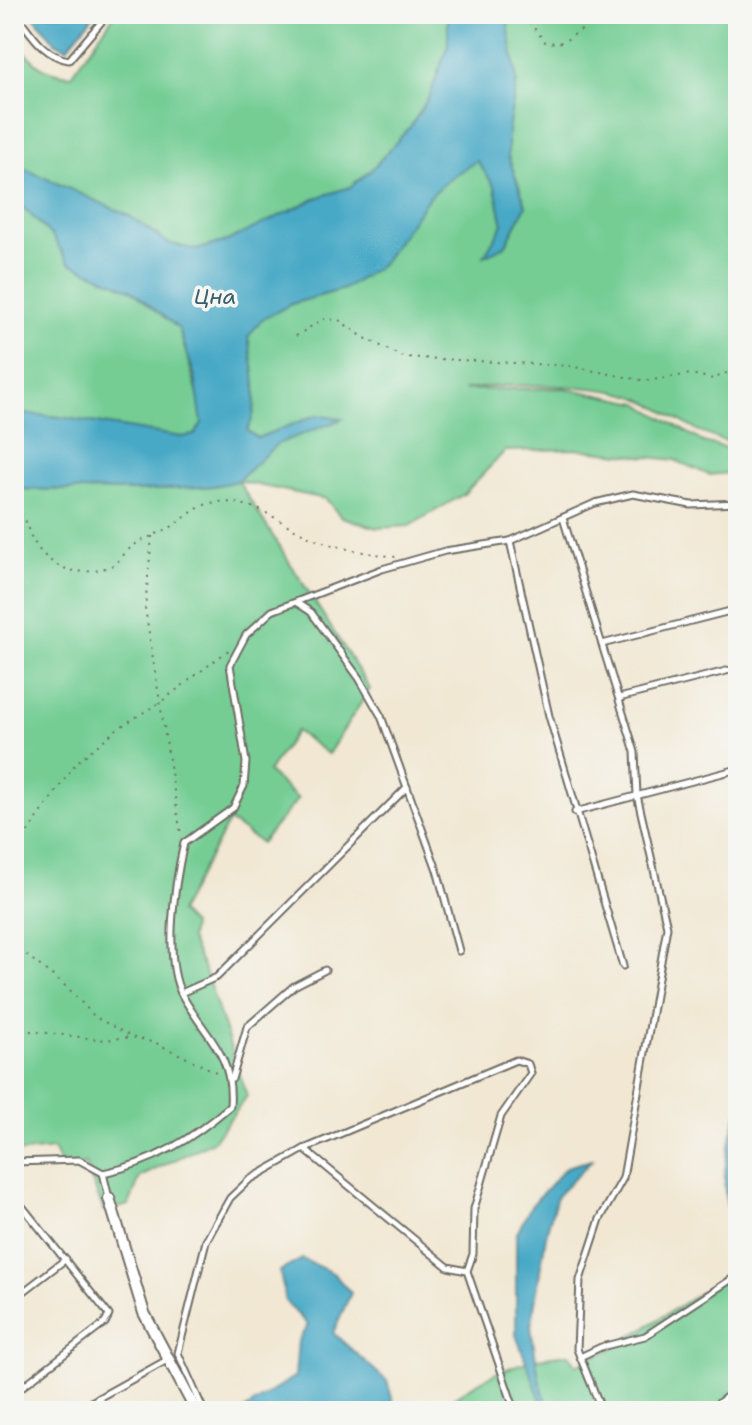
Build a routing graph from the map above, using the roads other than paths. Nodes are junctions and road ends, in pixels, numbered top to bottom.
1 (16, 14) edge
2 (108, 14) edge
3 (738, 503) edge
4 (563, 518) junction
5 (510, 541) junction
6 (297, 603) junction
7 (738, 609) edge
8 (602, 644) junction
9 (738, 668) edge
10 (619, 698) junction
11 (738, 769) edge
12 (407, 787) junction
13 (637, 795) junction
14 (575, 812) junction
15 (459, 951) dead end
16 (623, 966) dead end
17 (325, 970) dead end
18 (181, 993) junction
19 (232, 1081) junction
20 (304, 1149) junction
21 (14, 1162) edge
22 (103, 1173) junction
23 (14, 1196) edge
24 (109, 1198) joint
25 (66, 1259) junction
26 (467, 1271) junction
27 (738, 1275) edge
28 (14, 1299) edge
29 (580, 1357) junction
30 (168, 1359) junction
31 (738, 1388) edge
32 (14, 1393) edge
33 (75, 1411) edge
34 (196, 1411) edge
35 (204, 1411) edge
36 (515, 1411) edge
37 (602, 1411) edge
38 (708, 1411) edge

1 - 2 lane
3 - 4 lane
4 - 5 lane
4 - 8 lane
5 - 6 lane
5 - 14 lane
6 - 12 lane
6 - 18 lane
7 - 8 lane
8 - 10 lane
9 - 10 lane
10 - 13 lane
11 - 13 lane
12 - 15 lane
12 - 18 lane
13 - 14 lane
13 - 29 lane
14 - 16 lane
17 - 19 lane
18 - 19 lane
19 - 22 lane
20 - 26 lane
20 - 26 lane
20 - 35 lane
21 - 22 lane
22 - 24 lane
23 - 25 lane
24 - 30 street
25 - 28 lane
25 - 32 lane
26 - 36 lane
27 - 29 lane
29 - 37 lane
30 - 33 lane
30 - 34 street
31 - 38 lane

